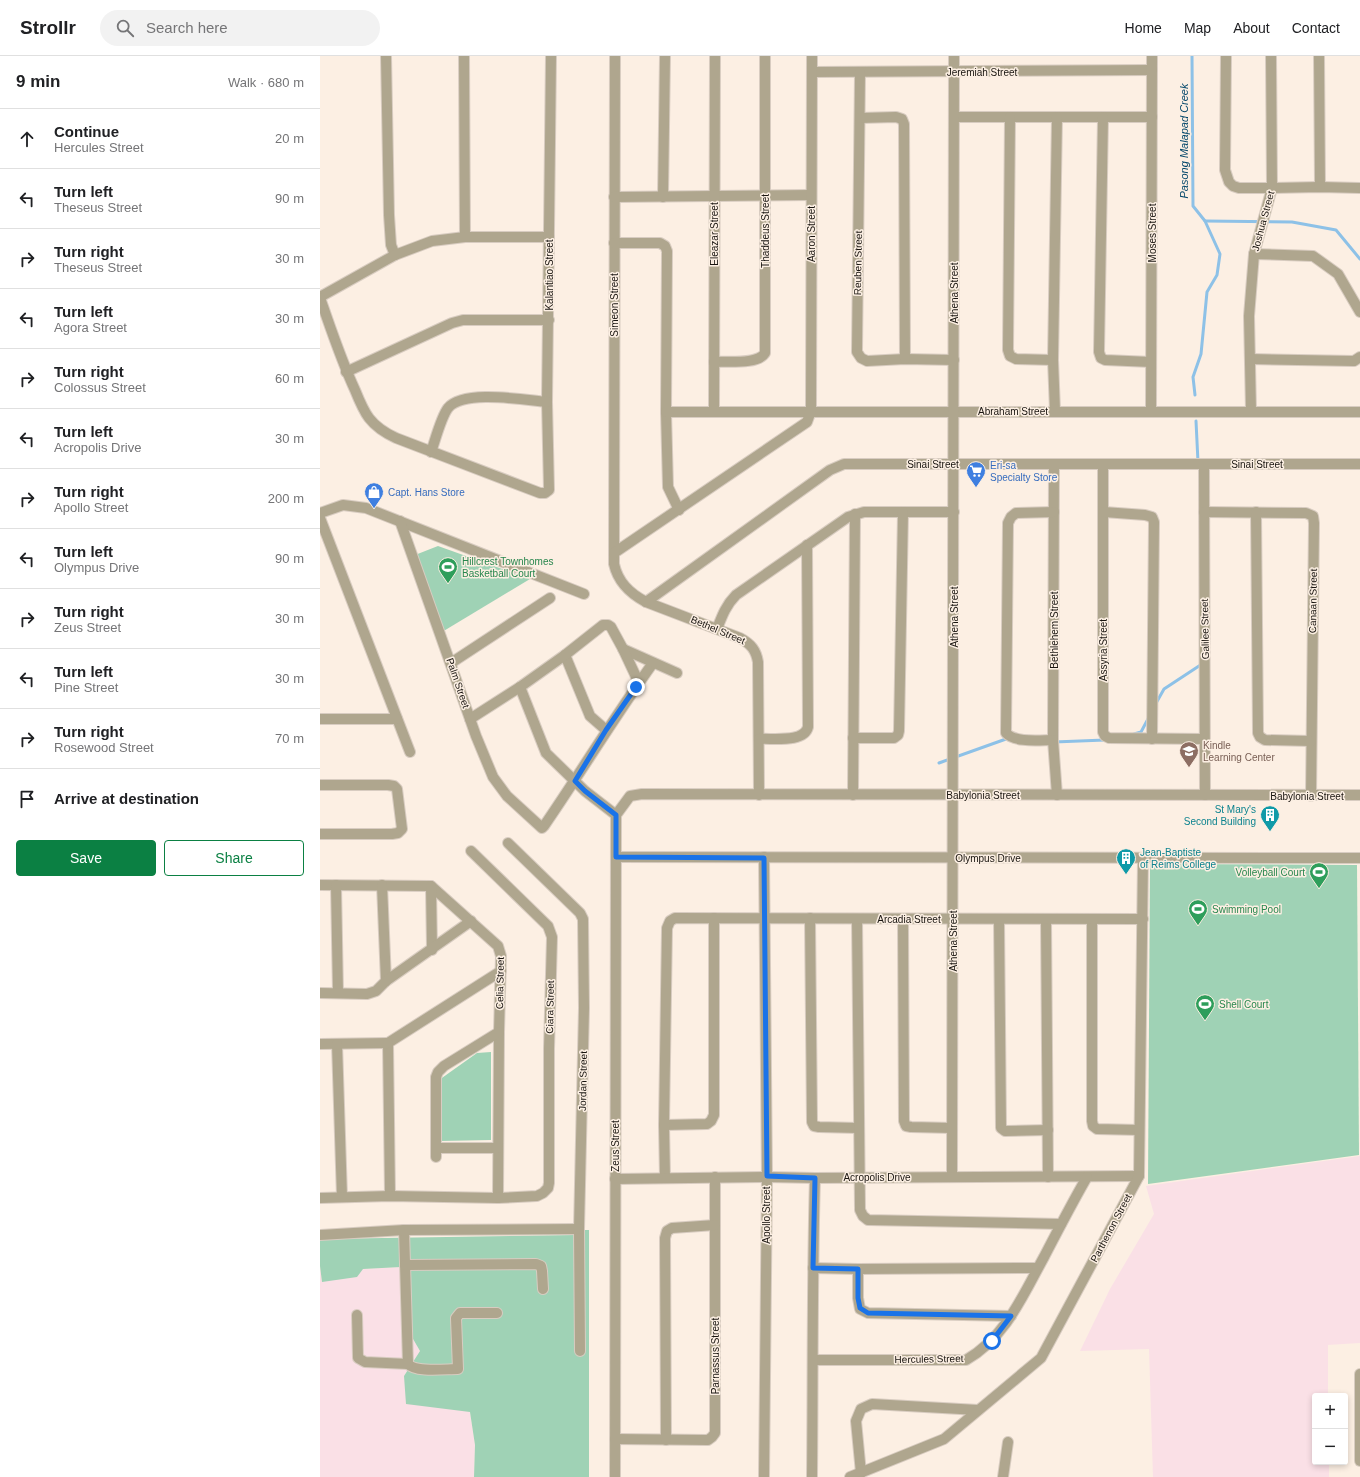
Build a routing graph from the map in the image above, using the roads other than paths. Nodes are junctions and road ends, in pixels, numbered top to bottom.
1 (386, 56) edge
2 (464, 56) edge
3 (551, 56) edge
4 (615, 56) edge
5 (665, 56) edge
6 (715, 56) edge
7 (765, 56) edge
8 (812, 56) edge
9 (954, 56) edge
10 (1152, 56) edge
11 (1226, 56) edge
12 (1271, 56) edge
13 (1319, 56) edge
14 (1152, 70) junction
15 (812, 72) junction
16 (860, 72) junction
17 (954, 72) junction
18 (954, 117) junction
19 (1010, 117) junction
20 (1057, 117) junction
21 (1103, 117) junction
22 (1152, 117) junction
23 (860, 118) junction
24 (1320, 186) junction
25 (1272, 188) junction
26 (1360, 188) edge
27 (714, 196) junction
28 (765, 196) junction
29 (811, 196) junction
30 (614, 197) junction
31 (663, 197) junction
32 (465, 237) junction
33 (549, 237) junction
34 (614, 242) junction
35 (1254, 254) junction
36 (395, 255) junction
37 (320, 297) edge
38 (1360, 312) edge
39 (549, 320) junction
40 (1360, 357) edge
41 (905, 359) junction
42 (1250, 359) junction
43 (954, 360) junction
44 (1053, 360) junction
45 (714, 362) junction
46 (1151, 362) junction
47 (346, 372) junction
48 (547, 402) junction
49 (1251, 410) junction
50 (714, 411) junction
51 (811, 411) junction
52 (953, 411) junction
53 (1055, 411) junction
54 (1151, 411) junction
55 (666, 412) junction
56 (1360, 412) edge
57 (431, 452) junction
58 (954, 464) junction
59 (1054, 464) junction
60 (1103, 464) junction
61 (1204, 464) junction
62 (1360, 464) edge
63 (679, 510) junction
64 (903, 512) junction
65 (954, 512) junction
66 (1054, 512) junction
67 (1104, 512) junction
68 (1204, 512) junction
69 (1256, 512) junction
70 (320, 513) edge
71 (855, 514) junction
72 (320, 518) edge
73 (400, 522) junction
74 (807, 545) junction
75 (614, 553) junction
76 (584, 594) dead end
77 (550, 598) dead end
78 (646, 602) junction
79 (716, 629) junction
80 (624, 649) junction
81 (565, 655) junction
82 (451, 663) junction
83 (653, 663) junction
84 (677, 673) dead end
85 (639, 683) junction
86 (520, 687) junction
87 (470, 718) junction
88 (320, 719) edge
89 (397, 719) junction
90 (606, 730) junction
91 (759, 738) junction
92 (853, 738) junction
93 (1152, 738) junction
94 (1204, 738) junction
95 (1053, 740) junction
96 (1312, 741) junction
97 (410, 752) dead end
98 (575, 781) junction
99 (320, 785) edge
100 (759, 794) junction
101 (853, 795) junction
102 (953, 795) junction
103 (1057, 795) junction
104 (1205, 795) junction
105 (1311, 796) junction
106 (1360, 796) edge
107 (616, 815) junction
108 (320, 834) edge
109 (508, 843) dead end
110 (471, 851) dead end
111 (616, 857) junction
112 (764, 858) junction
113 (953, 858) junction
114 (1144, 858) junction
115 (1360, 858) edge
116 (320, 886) edge
117 (336, 886) junction
118 (382, 886) junction
119 (431, 886) junction
120 (714, 918) junction
121 (765, 918) junction
122 (810, 918) junction
123 (857, 919) junction
124 (903, 919) junction
125 (953, 919) junction
126 (999, 919) junction
127 (1046, 919) junction
128 (1092, 919) junction
129 (1143, 919) junction
130 (471, 921) junction
131 (432, 950) junction
132 (501, 971) junction
133 (386, 981) junction
134 (320, 993) edge
135 (338, 993) junction
136 (499, 1032) junction
137 (388, 1043) junction
138 (320, 1044) edge
139 (337, 1044) junction
140 (664, 1125) junction
141 (858, 1128) junction
142 (952, 1128) junction
143 (1048, 1130) junction
144 (1139, 1130) junction
145 (498, 1148) junction
146 (767, 1176) junction
147 (1048, 1176) junction
148 (1087, 1176) junction
149 (1139, 1176) junction
150 (716, 1177) junction
151 (859, 1177) junction
152 (952, 1177) junction
153 (665, 1178) junction
154 (815, 1178) junction
155 (615, 1179) junction
156 (390, 1196) junction
157 (342, 1197) junction
158 (320, 1198) edge
159 (498, 1198) junction
160 (1061, 1224) junction
161 (716, 1225) junction
162 (579, 1229) junction
163 (404, 1230) junction
164 (320, 1235) edge
165 (405, 1265) junction
166 (813, 1268) junction
167 (1037, 1268) junction
168 (858, 1269) junction
169 (543, 1289) dead end
170 (497, 1313) dead end
171 (357, 1316) dead end
172 (1011, 1316) junction
173 (580, 1351) dead end
174 (813, 1360) junction
175 (408, 1364) junction
176 (1360, 1374) edge
177 (978, 1410) junction
178 (1360, 1422) edge
179 (615, 1439) junction
180 (666, 1440) junction
181 (1008, 1442) dead end
182 (1360, 1461) edge
183 (861, 1473) junction
184 (615, 1477) edge
185 (764, 1477) edge
186 (812, 1477) edge
187 (850, 1477) edge
188 (1003, 1477) edge

1 - 36 street
2 - 32 street
3 - 33 street, Kalantiao Street
4 - 30 street, Simeon Street
5 - 31 street
6 - 27 street, Eleazar Street
7 - 28 street, Thaddeus Street
8 - 15 street, Aaron Street
9 - 17 street, Athena Street
10 - 14 street, Moses Street
11 - 25 street
12 - 25 street, Joshua Street
13 - 24 street
14 - 17 street, Jeremiah Street
14 - 22 street, Moses Street
15 - 16 street, Jeremiah Street
15 - 29 street, Aaron Street
16 - 17 street, Jeremiah Street
16 - 23 street, Reuben Street
17 - 18 street, Athena Street
18 - 19 street
18 - 43 street, Athena Street
19 - 20 street
19 - 44 street
20 - 21 street
20 - 44 street
21 - 22 street
21 - 46 street
22 - 46 street, Moses Street
23 - 41 street
23 - 41 street, Reuben Street
24 - 25 street
24 - 26 street
25 - 35 street, Joshua Street
27 - 28 street
27 - 31 street
27 - 45 street, Eleazar Street
28 - 29 street
28 - 45 street, Thaddeus Street
29 - 51 street, Aaron Street
30 - 31 street
30 - 34 street, Simeon Street
32 - 33 street
32 - 36 street
33 - 39 street, Kalantiao Street
34 - 55 street
34 - 75 street, Simeon Street
35 - 38 street
35 - 42 street, Joshua Street
36 - 37 street
37 - 47 street
39 - 47 street
39 - 48 street, Kalantiao Street
40 - 42 street
41 - 43 street, Reuben Street
42 - 49 street, Joshua Street
43 - 52 street, Athena Street
44 - 53 street
45 - 50 street, Eleazar Street
46 - 54 street, Moses Street
47 - 57 street
48 - 57 street
48 - 57 street, Kalantiao Street
49 - 54 street, Abraham Street
49 - 56 street, Abraham Street
50 - 51 street, Abraham Street
50 - 55 street, Abraham Street
51 - 52 street, Abraham Street
51 - 63 street
52 - 53 street, Abraham Street
52 - 58 street, Athena Street
53 - 54 street, Abraham Street
55 - 63 street
58 - 59 street, Sinai Street
58 - 65 street, Athena Street
58 - 78 street, Sinai Street
59 - 60 street, Sinai Street
59 - 66 street, Bethlehem Street
60 - 61 street, Sinai Street
60 - 67 street, Assyria Street
61 - 62 street, Sinai Street
61 - 68 street, Galilee Street
63 - 75 street
64 - 65 street
64 - 71 street
64 - 92 street
65 - 102 street, Athena Street
66 - 95 street, Bethlehem Street
66 - 95 street
67 - 93 street
67 - 93 street, Assyria Street
68 - 69 street, Canaan Street
68 - 94 street, Galilee Street
69 - 96 street
69 - 96 street, Canaan Street
70 - 73 street
71 - 74 street
71 - 92 street
72 - 89 street
73 - 76 street
73 - 82 street, Palm Street
74 - 79 street
74 - 91 street
75 - 78 street, Bethel Street
77 - 82 street
78 - 79 street, Bethel Street
79 - 91 street, Bethel Street
80 - 81 street
80 - 83 street
80 - 85 street
81 - 86 street
81 - 90 street
82 - 87 street, Palm Street
83 - 84 street
83 - 85 street
85 - 90 street
86 - 87 street
86 - 98 street
87 - 98 street, Palm Street
88 - 89 street
89 - 97 street
90 - 98 street
91 - 100 street, Bethel Street
92 - 101 street
93 - 94 street, Assyria Street
94 - 104 street, Galilee Street
95 - 103 street, Bethlehem Street
96 - 105 street, Canaan Street
98 - 107 street
99 - 108 street
100 - 101 street, Babylonia Street
100 - 107 street, Babylonia Street
101 - 102 street, Babylonia Street
102 - 103 street, Babylonia Street
102 - 113 street, Athena Street
103 - 104 street, Babylonia Street
104 - 105 street, Babylonia Street
105 - 106 street, Babylonia Street
107 - 111 street, Zeus Street
109 - 162 street, Jordan Street
110 - 159 street, Ciara Street
111 - 112 street, Olympus Drive
111 - 155 street, Zeus Street
112 - 113 street, Olympus Drive
112 - 121 street, Apollo Street
113 - 114 street, Olympus Drive
113 - 125 street, Athena Street
114 - 115 street, Olympus Drive
114 - 129 street, Parthenon Street
116 - 117 street
117 - 118 street
117 - 135 street
118 - 119 street
118 - 133 street
119 - 130 street, Celia Street
119 - 131 street
120 - 121 street, Arcadia Street
120 - 140 street, Arcadia Street
120 - 140 street
121 - 122 street, Arcadia Street
121 - 146 street, Apollo Street
122 - 123 street, Arcadia Street
122 - 141 street
123 - 124 street, Arcadia Street
123 - 141 street
124 - 125 street, Arcadia Street
124 - 142 street
125 - 126 street, Arcadia Street
125 - 142 street, Athena Street
126 - 127 street, Arcadia Street
126 - 143 street
127 - 128 street, Arcadia Street
127 - 143 street
128 - 129 street, Arcadia Street
128 - 144 street
129 - 144 street, Parthenon Street
130 - 131 street
130 - 132 street, Celia Street
131 - 133 street
132 - 136 street, Celia Street
132 - 137 street
133 - 135 street
134 - 135 street
136 - 145 street, Celia Street
136 - 145 street
137 - 139 street
137 - 156 street
138 - 139 street
139 - 157 street
140 - 153 street
141 - 151 street
142 - 152 street, Athena Street
143 - 147 street
144 - 149 street, Parthenon Street
145 - 159 street, Celia Street
146 - 150 street, Acropolis Drive
146 - 154 street, Acropolis Drive
146 - 185 street, Apollo Street
147 - 148 street, Acropolis Drive
147 - 152 street, Acropolis Drive
148 - 149 street, Acropolis Drive
148 - 160 street, Hercules Street
149 - 177 street, Parthenon Street
150 - 153 street, Acropolis Drive
150 - 161 street, Parnassus Street
151 - 152 street, Acropolis Drive
151 - 154 street, Acropolis Drive
151 - 160 street
153 - 155 street, Acropolis Drive
154 - 166 street
155 - 179 street, Zeus Street
156 - 157 street
156 - 159 street
157 - 158 street
160 - 167 street, Hercules Street
161 - 180 street
161 - 180 street, Parnassus Street
162 - 163 street
162 - 173 street, Jordan Street
163 - 164 street
163 - 165 street
165 - 169 street
165 - 175 street
166 - 168 street
166 - 174 street
167 - 168 street
167 - 172 street, Hercules Street
168 - 172 street
170 - 175 street
171 - 175 street
172 - 174 street, Hercules Street
174 - 186 street
176 - 178 street
177 - 183 street, Parthenon Street
177 - 183 street
178 - 182 street
179 - 180 street, Parnassus Street
179 - 184 street, Zeus Street
181 - 188 street
183 - 187 street, Parthenon Street

